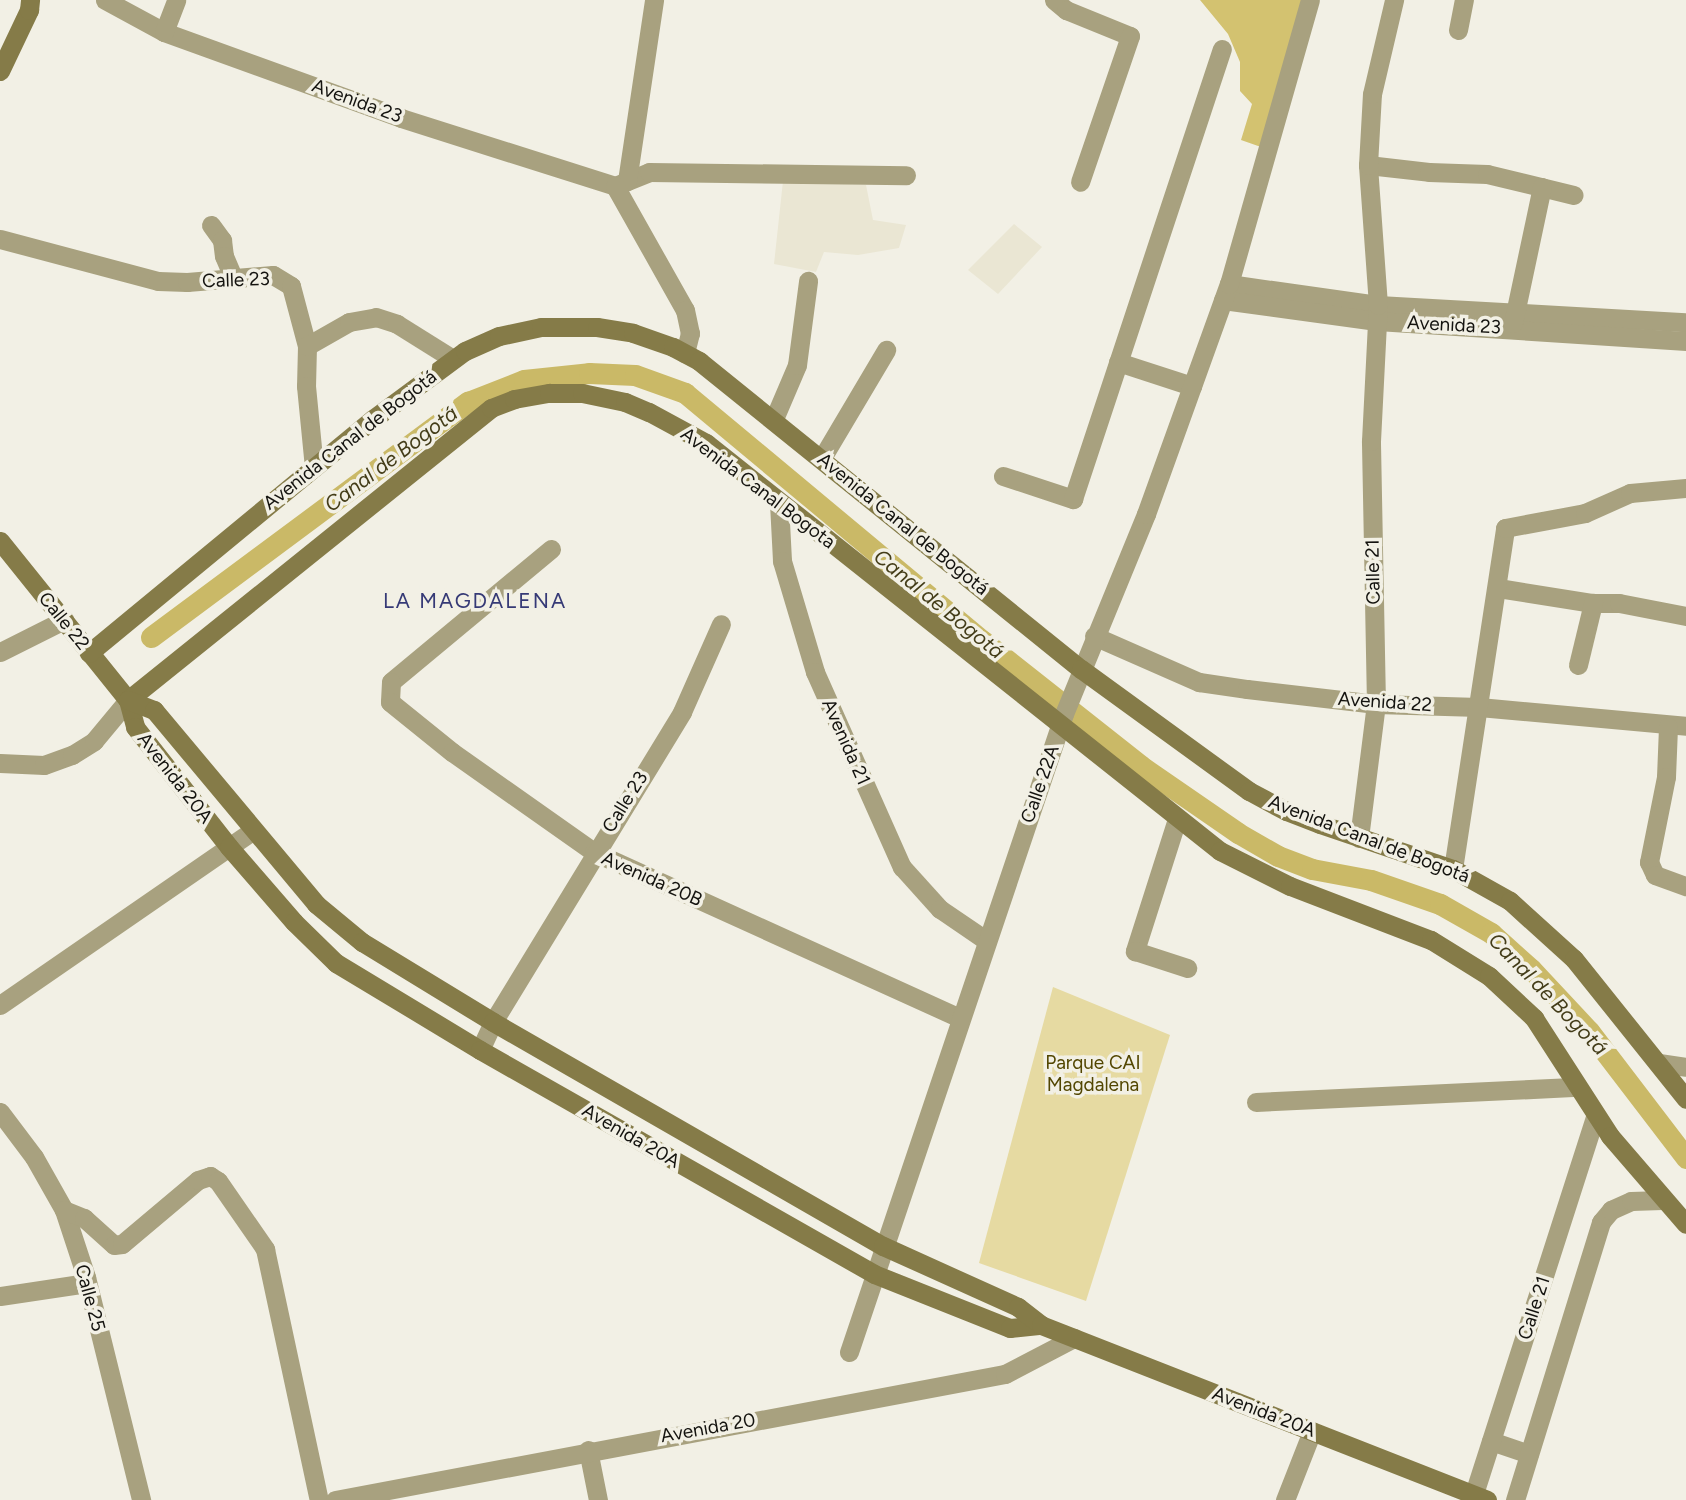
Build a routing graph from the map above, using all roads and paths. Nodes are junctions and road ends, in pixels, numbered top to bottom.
1 (30, 0) edge
2 (104, 0) edge
3 (176, 0) edge
4 (654, 0) edge
5 (1054, 0) edge
6 (1310, 0) edge
7 (1394, 0) edge
8 (1464, 0) edge
9 (1458, 30) dead end
10 (164, 32) junction
11 (1222, 49) dead end
12 (0, 71) edge
13 (1368, 165) junction
14 (905, 175) dead end
15 (1080, 182) dead end
16 (621, 184) junction
17 (1542, 187) junction
18 (1574, 195) dead end
19 (211, 225) dead end
20 (0, 239) edge
21 (234, 279) junction
22 (808, 281) dead end
23 (1226, 292) junction
24 (1378, 313) junction
25 (1514, 320) junction
26 (1686, 322) edge
27 (1635, 328) junction
28 (1686, 341) edge
29 (307, 346) junction
30 (886, 350) dead end
31 (685, 353) junction
32 (453, 359) junction
33 (1118, 362) junction
34 (1192, 386) junction
35 (774, 419) junction
36 (822, 458) junction
37 (314, 467) junction
38 (1003, 476) dead end
39 (1686, 488) edge
40 (779, 503) junction
41 (0, 541) edge
42 (551, 549) dead end
43 (1498, 588) junction
44 (1593, 603) junction
45 (1686, 616) edge
46 (64, 620) junction
47 (721, 624) dead end
48 (1094, 636) junction
49 (0, 653) edge
50 (89, 653) junction
51 (1578, 665) dead end
52 (1079, 674) junction
53 (128, 701) junction
54 (1376, 704) junction
55 (1479, 707) junction
56 (1062, 719) junction
57 (1677, 727) edge
58 (0, 763) edge
59 (1177, 819) junction
60 (254, 830) junction
61 (1359, 838) junction
62 (229, 847) junction
63 (594, 852) junction
64 (1453, 869) junction
65 (1686, 886) edge
66 (986, 941) junction
67 (1187, 968) dead end
68 (0, 1005) edge
69 (960, 1018) junction
70 (493, 1021) junction
71 (480, 1050) junction
72 (1659, 1063) junction
73 (1686, 1067) edge
74 (1578, 1087) junction
75 (1686, 1099) edge
76 (1256, 1102) dead end
77 (0, 1112) edge
78 (1595, 1116) junction
79 (1662, 1200) junction
80 (64, 1210) junction
81 (1686, 1224) edge
82 (883, 1246) junction
83 (874, 1274) junction
84 (87, 1283) junction
85 (0, 1297) edge
86 (1041, 1325) junction
87 (1074, 1338) junction
88 (849, 1352) dead end
89 (1312, 1431) junction
90 (1491, 1441) junction
91 (588, 1450) junction
92 (1529, 1454) junction
93 (1478, 1498) edge
94 (141, 1500) edge
95 (319, 1500) edge
96 (335, 1500) edge
97 (598, 1500) edge
98 (1284, 1500) edge
99 (1516, 1500) edge

1 - 12 main road
2 - 10 street, Avenida 23
3 - 10 street
4 - 16 street
5 - 15 street
6 - 23 street, Calle 22A
7 - 13 street, Calle 21
8 - 9 street
10 - 16 street, Avenida 23
11 - 33 street
13 - 17 street
13 - 24 street, Calle 21
14 - 16 street
16 - 31 street
17 - 18 street
17 - 25 street
19 - 21 street
20 - 21 street, Calle 23
21 - 29 street, Calle 23
22 - 35 street
23 - 24 street, Avenida 23
23 - 34 street, Calle 22A
24 - 25 street, Avenida 23
24 - 54 street, Calle 21
25 - 27 street, Avenida 23
26 - 27 street, Avenida 23
27 - 28 street, Avenida 23
29 - 32 street
29 - 37 street, Calle 23
30 - 36 street
31 - 32 main road, Avenida Canal de Bogotá
31 - 35 main road, Avenida Canal de Bogotá
32 - 37 main road, Avenida Canal de Bogotá
33 - 34 street
33 - 38 street
34 - 48 street, Calle 22A
35 - 36 main road, Avenida Canal de Bogotá
36 - 52 main road, Avenida Canal de Bogotá
37 - 50 main road, Avenida Canal de Bogotá
39 - 43 street
40 - 53 main road, Avenida Canal Bogota
40 - 56 main road, Avenida Canal Bogota
40 - 66 street, Avenida 21
41 - 46 main road, Calle 22
42 - 63 street, Avenida 20B
43 - 44 street
43 - 55 street
44 - 45 street
44 - 51 street
46 - 49 street
46 - 50 main road, Calle 22
47 - 63 street, Calle 23
48 - 52 street, Calle 22A
48 - 54 street, Avenida 22
50 - 53 main road, Calle 22
52 - 56 street, Calle 22A
52 - 61 main road, Avenida Canal de Bogotá
53 - 58 street
53 - 60 main road, Avenida 20A
53 - 62 main road, Avenida 20A
54 - 55 street, Avenida 22
54 - 61 street, Calle 21
55 - 57 street, Avenida 22
55 - 64 street
56 - 59 main road
56 - 66 street, Calle 22A
57 - 65 street
59 - 67 street
59 - 74 main road
60 - 62 street
60 - 70 main road, Avenida 20A
61 - 64 main road, Avenida Canal de Bogotá
62 - 68 street
62 - 71 main road, Avenida 20A
63 - 69 street, Avenida 20B
63 - 70 street, Calle 23
64 - 72 main road, Avenida Canal de Bogotá
66 - 69 street, Calle 22A
69 - 82 street, Calle 22A
70 - 71 street, Calle 23
70 - 82 main road, Avenida 20A
71 - 83 main road, Avenida 20A
72 - 73 street
72 - 75 main road, Avenida Canal de Bogotá
74 - 76 street
74 - 78 main road
77 - 80 street, Calle 25
78 - 79 main road
78 - 90 street, Calle 21
79 - 81 main road
79 - 92 street, Calle 21
80 - 84 street, Calle 25
80 - 95 street
82 - 83 street, Calle 22A
82 - 86 main road, Avenida 20A
83 - 86 main road, Avenida 20A
83 - 88 street, Calle 22A
84 - 85 street
84 - 94 street, Calle 25
86 - 87 main road, Avenida 20A
87 - 89 main road, Avenida 20A
87 - 91 street, Avenida 20
89 - 93 main road, Avenida 20A
89 - 98 street
90 - 92 street
90 - 93 street, Calle 21
91 - 96 street, Avenida 20
91 - 97 street
92 - 99 street, Calle 21

